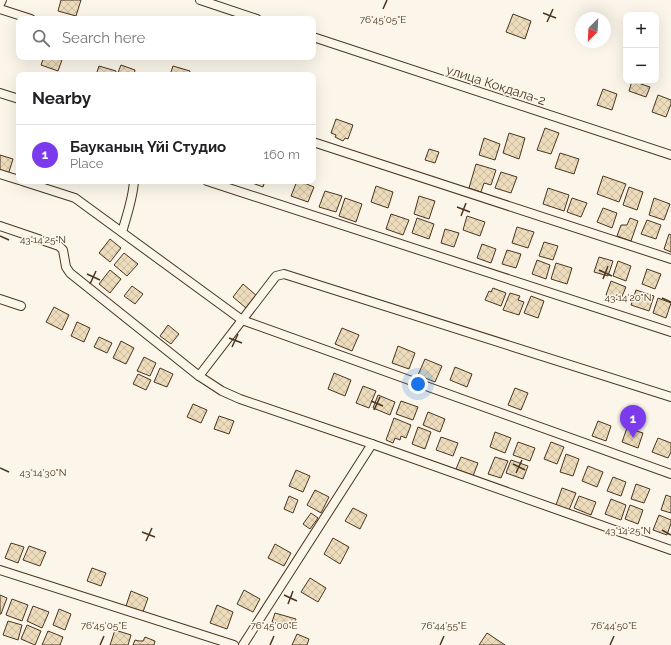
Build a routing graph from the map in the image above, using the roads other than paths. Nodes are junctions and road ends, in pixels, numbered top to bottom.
1 (2, 0) edge
2 (200, 0) edge
3 (0, 4) edge
4 (0, 9) edge
5 (22, 16) edge
6 (248, 16) edge
7 (316, 39) edge
8 (0, 93) edge
9 (16, 98) edge
10 (316, 143) edge
11 (671, 156) edge
12 (0, 174) edge
13 (16, 179) edge
14 (31, 184) edge
15 (133, 184) edge
16 (216, 184) edge
17 (0, 226) edge
18 (122, 232) junction
19 (671, 259) edge
20 (0, 299) edge
21 (21, 306) dead end
22 (242, 320) junction
23 (671, 332) edge
24 (199, 376) junction
25 (671, 397) edge
26 (372, 444) junction
27 (671, 474) edge
28 (671, 550) edge
29 (0, 570) edge
30 (234, 645) edge
31 (243, 645) edge

1 - 3 street
2 - 6 street
4 - 5 street
7 - 11 street, улица Кокдала-2
8 - 9 street
10 - 19 street
12 - 13 street
14 - 18 street
15 - 18 street
16 - 23 street
17 - 24 street
18 - 22 street
20 - 21 street
22 - 24 street
22 - 25 street
22 - 27 street
24 - 26 street
26 - 28 street
26 - 31 street
29 - 30 street

